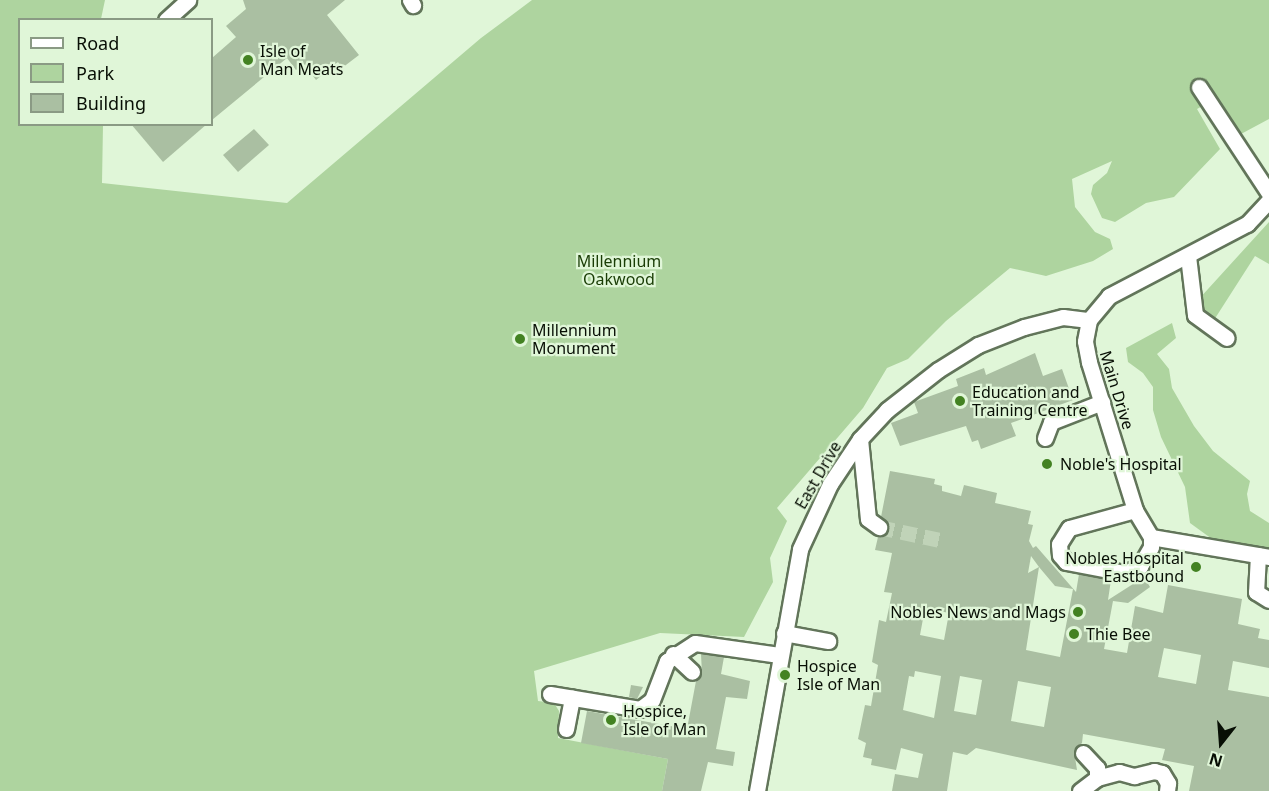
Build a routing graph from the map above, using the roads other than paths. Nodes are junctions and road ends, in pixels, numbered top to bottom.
1 (188, 0) edge
2 (168, 18) edge
3 (1198, 87) dead end
4 (1269, 193) edge
5 (1269, 200) edge
6 (1188, 256) junction
7 (1089, 320) junction
8 (1227, 339) dead end
9 (1102, 402) junction
10 (1045, 438) dead end
11 (860, 439) junction
12 (1135, 510) junction
13 (879, 527) dead end
14 (1151, 537) junction
15 (1263, 556) edge
16 (1269, 600) edge
17 (784, 633) junction
18 (828, 641) dead end
19 (674, 654) junction
20 (779, 655) junction
21 (692, 672) dead end
22 (550, 694) dead end
23 (572, 698) junction
24 (566, 729) dead end
25 (1083, 753) dead end
26 (1097, 778) junction
27 (757, 791) edge
28 (1080, 791) edge
29 (1167, 791) edge

1 - 2 street
3 - 4 street
5 - 6 street
6 - 7 street
6 - 8 street
7 - 9 street, Main Drive
7 - 11 street, East Drive
9 - 10 street
9 - 12 street, Main Drive
11 - 13 street
11 - 17 street, East Drive
12 - 14 street, Main Drive
12 - 14 street
14 - 15 street
15 - 16 street
17 - 18 street
17 - 20 street, East Drive
19 - 20 street
19 - 21 street
19 - 23 street
20 - 27 street, East Drive
22 - 23 street
23 - 24 street
25 - 26 street
26 - 28 street
26 - 29 street

